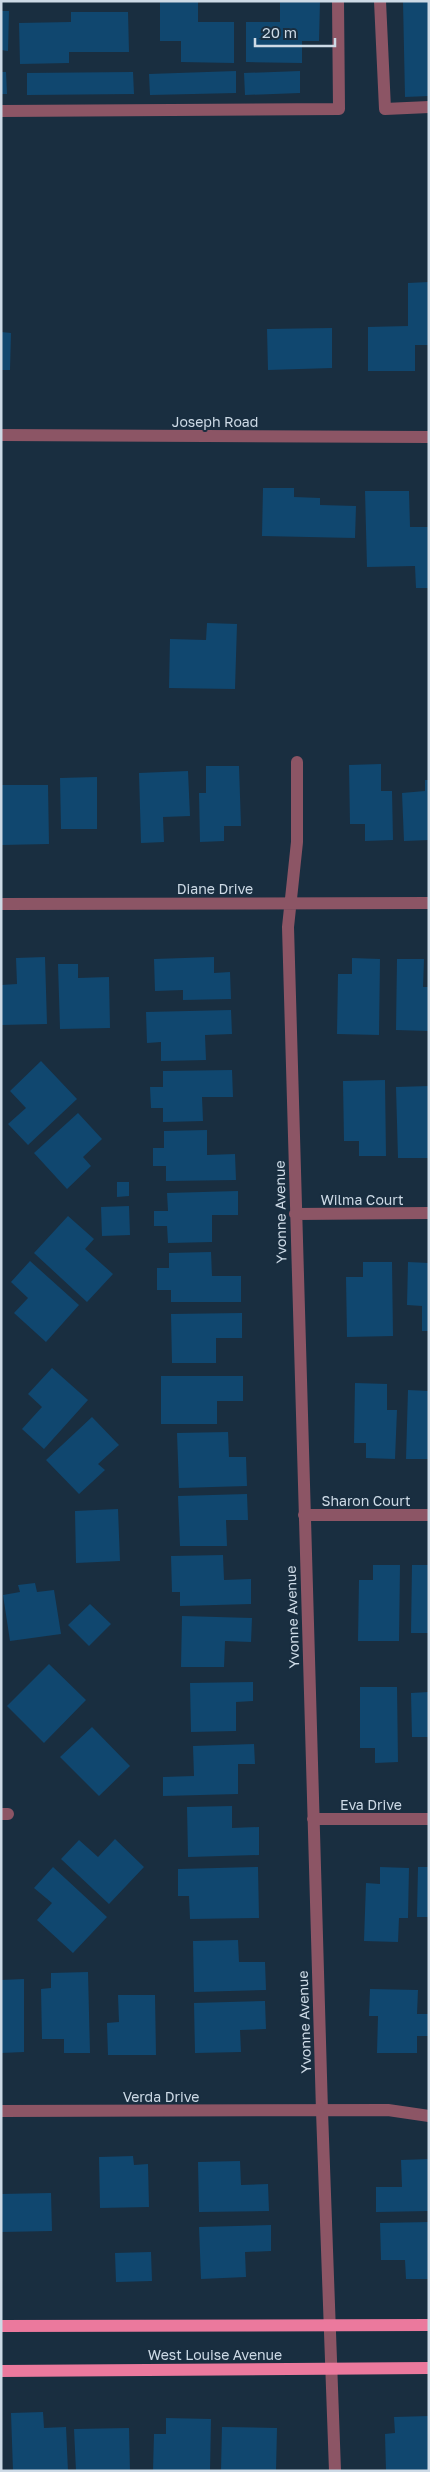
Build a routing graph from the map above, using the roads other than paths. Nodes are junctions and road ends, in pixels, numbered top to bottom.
1 (338, 1) edge
2 (380, 1) edge
3 (429, 107) edge
4 (1, 110) edge
5 (1, 435) edge
6 (429, 437) edge
7 (297, 762) dead end
8 (291, 902) junction
9 (429, 902) edge
10 (1, 904) edge
11 (429, 1213) edge
12 (295, 1214) junction
13 (304, 1515) junction
14 (429, 1515) edge
15 (314, 1819) junction
16 (429, 1819) edge
17 (1, 2111) edge
18 (322, 2111) junction
19 (429, 2116) edge
20 (330, 2325) junction
21 (429, 2325) edge
22 (1, 2326) edge
23 (332, 2368) junction
24 (429, 2368) edge
25 (1, 2371) edge
26 (335, 2471) edge

1 - 4 street
2 - 3 street
5 - 6 street, Joseph Road
7 - 8 street, Yvonne Avenue
8 - 9 street, Diane Drive
8 - 10 street, Diane Drive
8 - 12 street, Yvonne Avenue
11 - 12 street, Wilma Court
12 - 13 street, Yvonne Avenue
13 - 14 street, Sharon Court
13 - 15 street, Yvonne Avenue
15 - 16 street, Eva Drive
15 - 18 street, Yvonne Avenue
17 - 18 street, Verda Drive
18 - 19 street, Verda Drive
18 - 20 street, Yvonne Avenue
20 - 21 main road, West Louise Avenue
20 - 22 main road, West Louise Avenue
20 - 23 street, Yvonne Avenue
23 - 24 main road, West Louise Avenue
23 - 25 main road, West Louise Avenue
23 - 26 street, Yvonne Avenue

